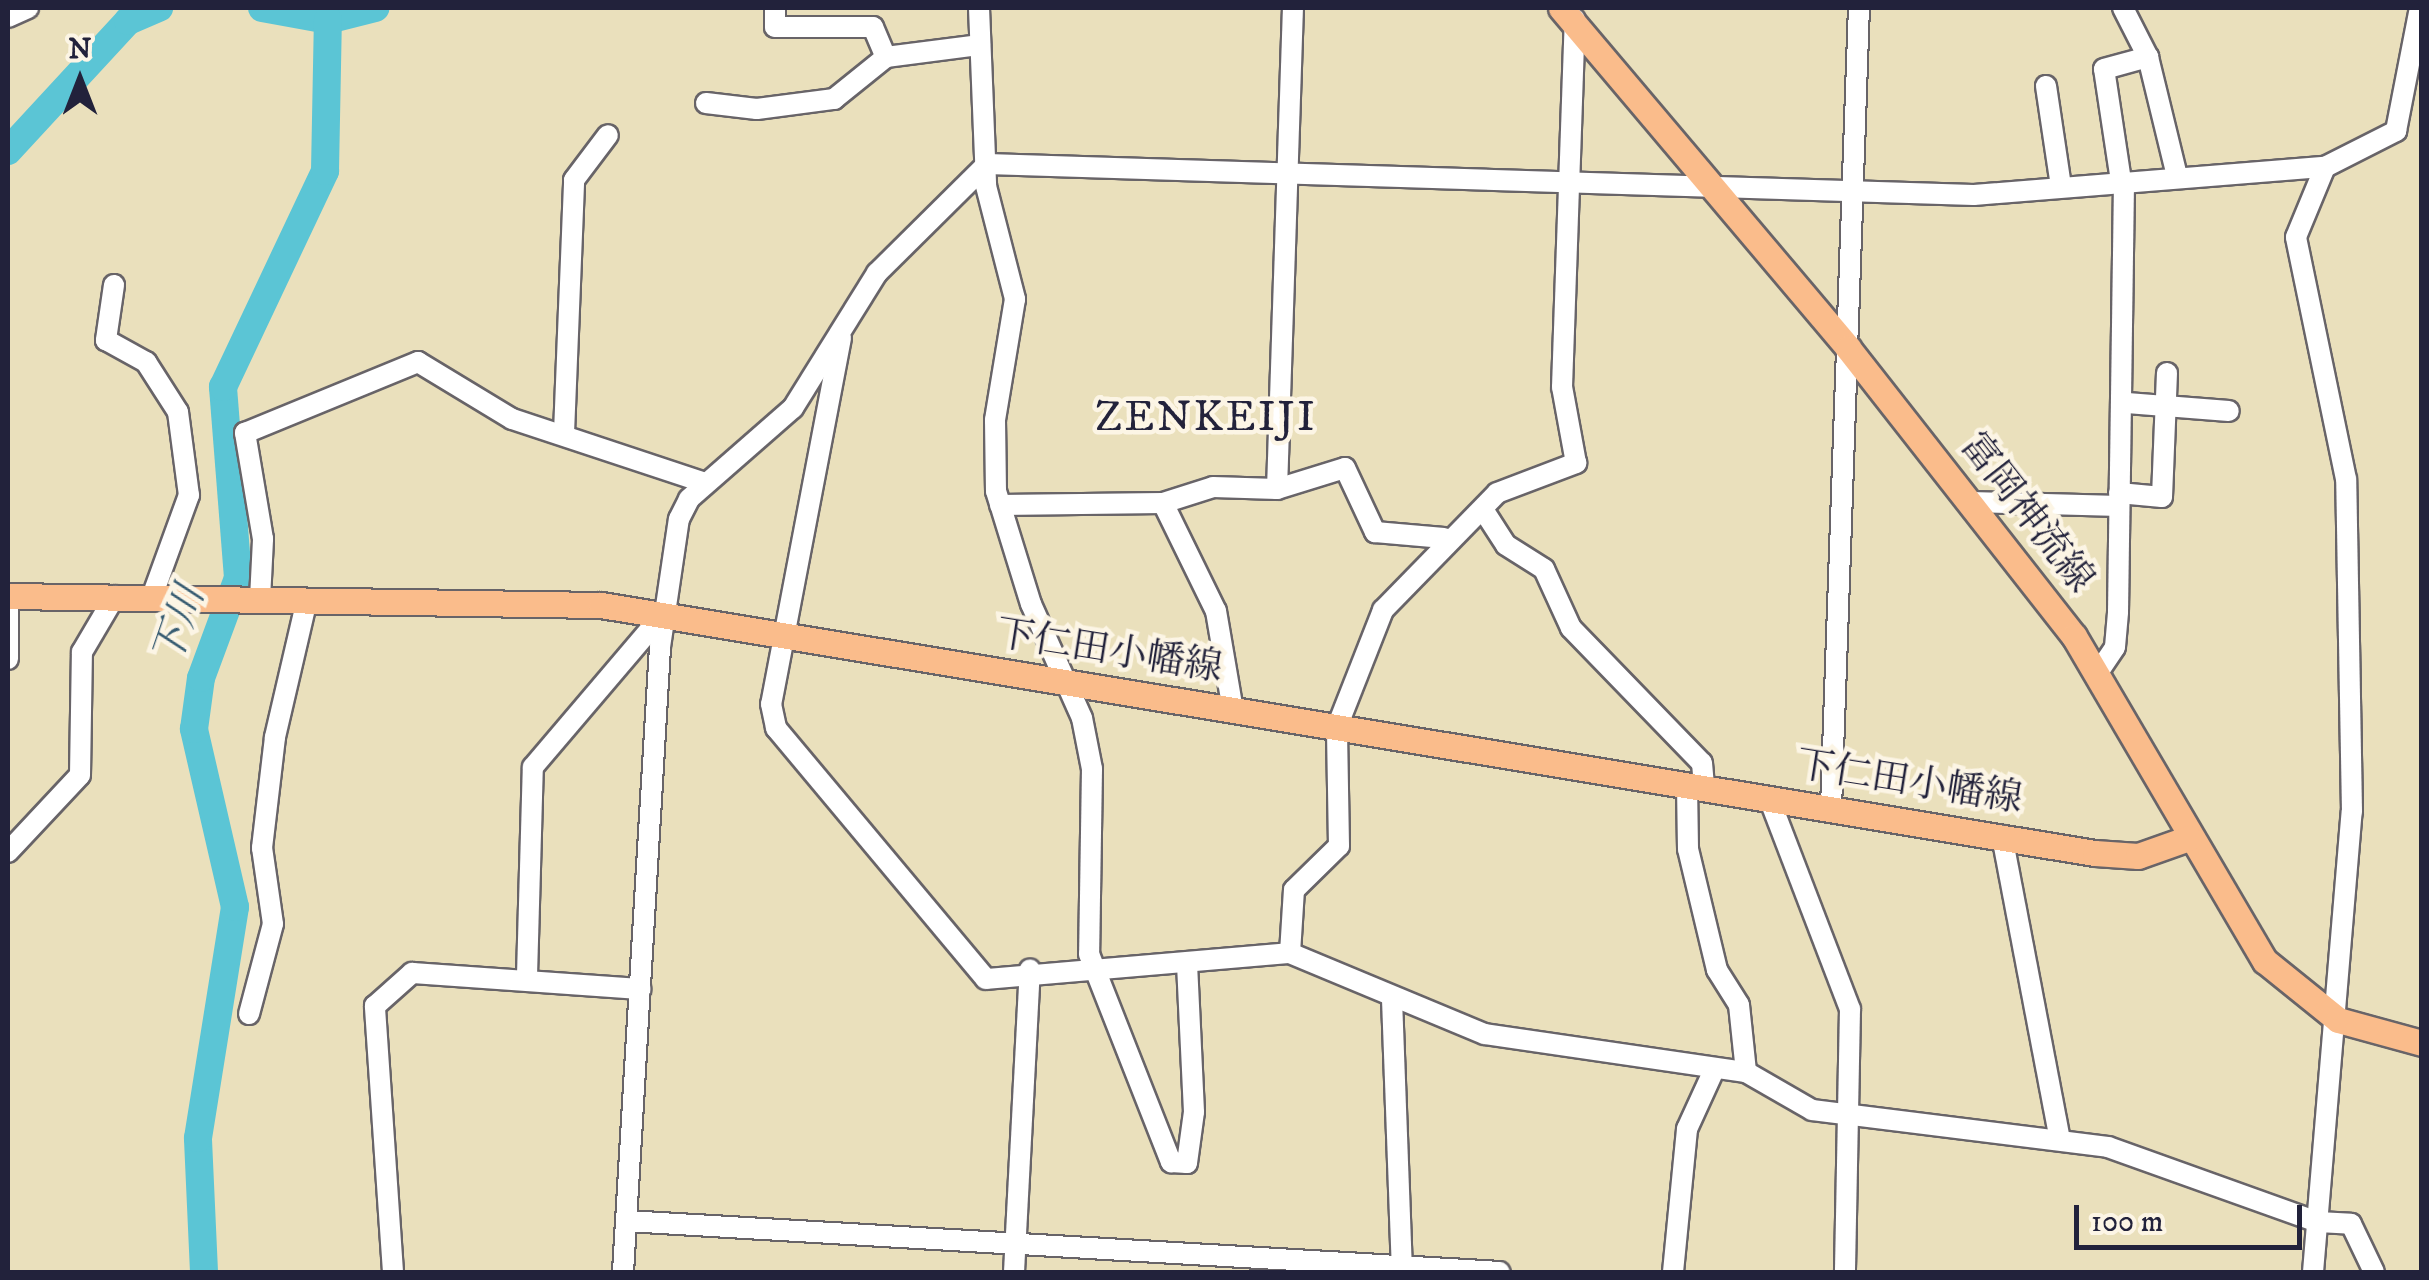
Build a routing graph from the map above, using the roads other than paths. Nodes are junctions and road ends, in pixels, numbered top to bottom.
1 (28, 8) edge
2 (775, 8) edge
3 (979, 8) edge
4 (1293, 8) edge
5 (1859, 8) edge
6 (2123, 8) edge
7 (2420, 8) edge
8 (1570, 13) edge
9 (8, 17) edge
10 (980, 46) junction
11 (886, 57) junction
12 (2148, 58) junction
13 (2046, 86) dead end
14 (706, 103) dead end
15 (608, 135) dead end
16 (988, 164) junction
17 (2326, 168) junction
18 (1287, 175) junction
19 (2177, 176) junction
20 (2122, 181) junction
21 (1572, 182) junction
22 (2061, 186) junction
23 (1714, 190) junction
24 (1853, 193) junction
25 (114, 284) dead end
26 (843, 326) junction
27 (1848, 348) junction
28 (2168, 373) dead end
29 (2127, 403) junction
30 (2166, 404) junction
31 (2229, 411) dead end
32 (564, 433) junction
33 (705, 483) junction
34 (1277, 490) junction
35 (2119, 500) junction
36 (1971, 502) junction
37 (1163, 503) junction
38 (1000, 505) junction
39 (1484, 511) junction
40 (1444, 538) junction
41 (153, 594) junction
42 (8, 596) edge
43 (115, 596) junction
44 (254, 598) junction
45 (307, 600) junction
46 (663, 614) junction
47 (786, 634) junction
48 (8, 659) edge
49 (2098, 674) junction
50 (1064, 684) junction
51 (1233, 710) junction
52 (1337, 727) junction
53 (1696, 786) junction
54 (1769, 798) junction
55 (1831, 808) junction
56 (2002, 836) junction
57 (2189, 838) junction
58 (8, 852) edge
59 (1290, 953) junction
60 (1187, 962) junction
61 (1092, 963) junction
62 (1030, 969) junction
63 (527, 976) junction
64 (640, 989) junction
65 (1392, 999) junction
66 (250, 1014) dead end
67 (2338, 1020) junction
68 (2422, 1042) edge
69 (1714, 1070) junction
70 (1746, 1072) junction
71 (1854, 1112) junction
72 (2059, 1134) junction
73 (626, 1221) junction
74 (2318, 1222) junction
75 (1015, 1243) junction
76 (1402, 1270) edge
77 (393, 1272) edge
78 (623, 1272) edge
79 (1014, 1272) edge
80 (1500, 1272) edge
81 (1673, 1272) edge
82 (1845, 1272) edge
83 (2313, 1272) edge
84 (2374, 1272) edge

1 - 9 street
2 - 11 street
3 - 10 street
4 - 18 street
5 - 24 street
6 - 12 street
7 - 17 street
8 - 21 street
8 - 23 main road, 富岡神流線
10 - 11 street
10 - 16 street
11 - 14 street
12 - 19 street
12 - 20 street
13 - 22 street
15 - 32 street
16 - 18 street
16 - 26 street
16 - 38 street
17 - 19 street
17 - 67 street
18 - 21 street
18 - 34 street
19 - 20 street
20 - 22 street
20 - 29 street
21 - 23 street
21 - 39 street
22 - 24 street
23 - 24 street
23 - 27 main road, 富岡神流線
24 - 27 street
25 - 41 street
26 - 33 street
26 - 47 street
27 - 36 main road, 富岡神流線
27 - 55 street
28 - 30 street
29 - 30 street
29 - 35 street
30 - 31 street
30 - 35 street
32 - 33 street
32 - 44 street
33 - 46 street
34 - 37 street
34 - 40 street
35 - 36 street
35 - 49 street
36 - 49 main road, 富岡神流線
37 - 38 street
37 - 51 street
38 - 50 street
39 - 40 street
39 - 53 street
40 - 52 street
41 - 43 main road, 下仁田小幡線
41 - 44 main road, 下仁田小幡線
42 - 43 main road, 下仁田小幡線
42 - 48 street
43 - 58 street
44 - 45 main road, 下仁田小幡線
45 - 46 main road, 下仁田小幡線
45 - 66 street
46 - 47 main road, 下仁田小幡線
46 - 63 street
46 - 64 street
47 - 50 main road, 下仁田小幡線
47 - 62 street
49 - 57 main road, 富岡神流線
50 - 51 main road, 下仁田小幡線
50 - 61 street
51 - 52 main road, 下仁田小幡線
52 - 53 main road, 下仁田小幡線
52 - 59 street
53 - 54 main road, 下仁田小幡線
53 - 70 street
54 - 55 main road, 下仁田小幡線
54 - 71 street
55 - 56 main road, 下仁田小幡線
56 - 57 main road, 下仁田小幡線
56 - 72 street
57 - 67 main road, 富岡神流線
59 - 60 street
59 - 65 street
60 - 61 street
60 - 61 street
61 - 62 street
62 - 75 street
63 - 64 street
63 - 77 street
64 - 73 street
65 - 69 street
65 - 76 street
67 - 68 main road, 富岡神流線
67 - 74 street
69 - 70 street
69 - 81 street
70 - 71 street
71 - 72 street
71 - 82 street
72 - 74 street
73 - 75 street
73 - 78 street
74 - 83 street
74 - 84 street
75 - 76 street
75 - 79 street
76 - 80 street

